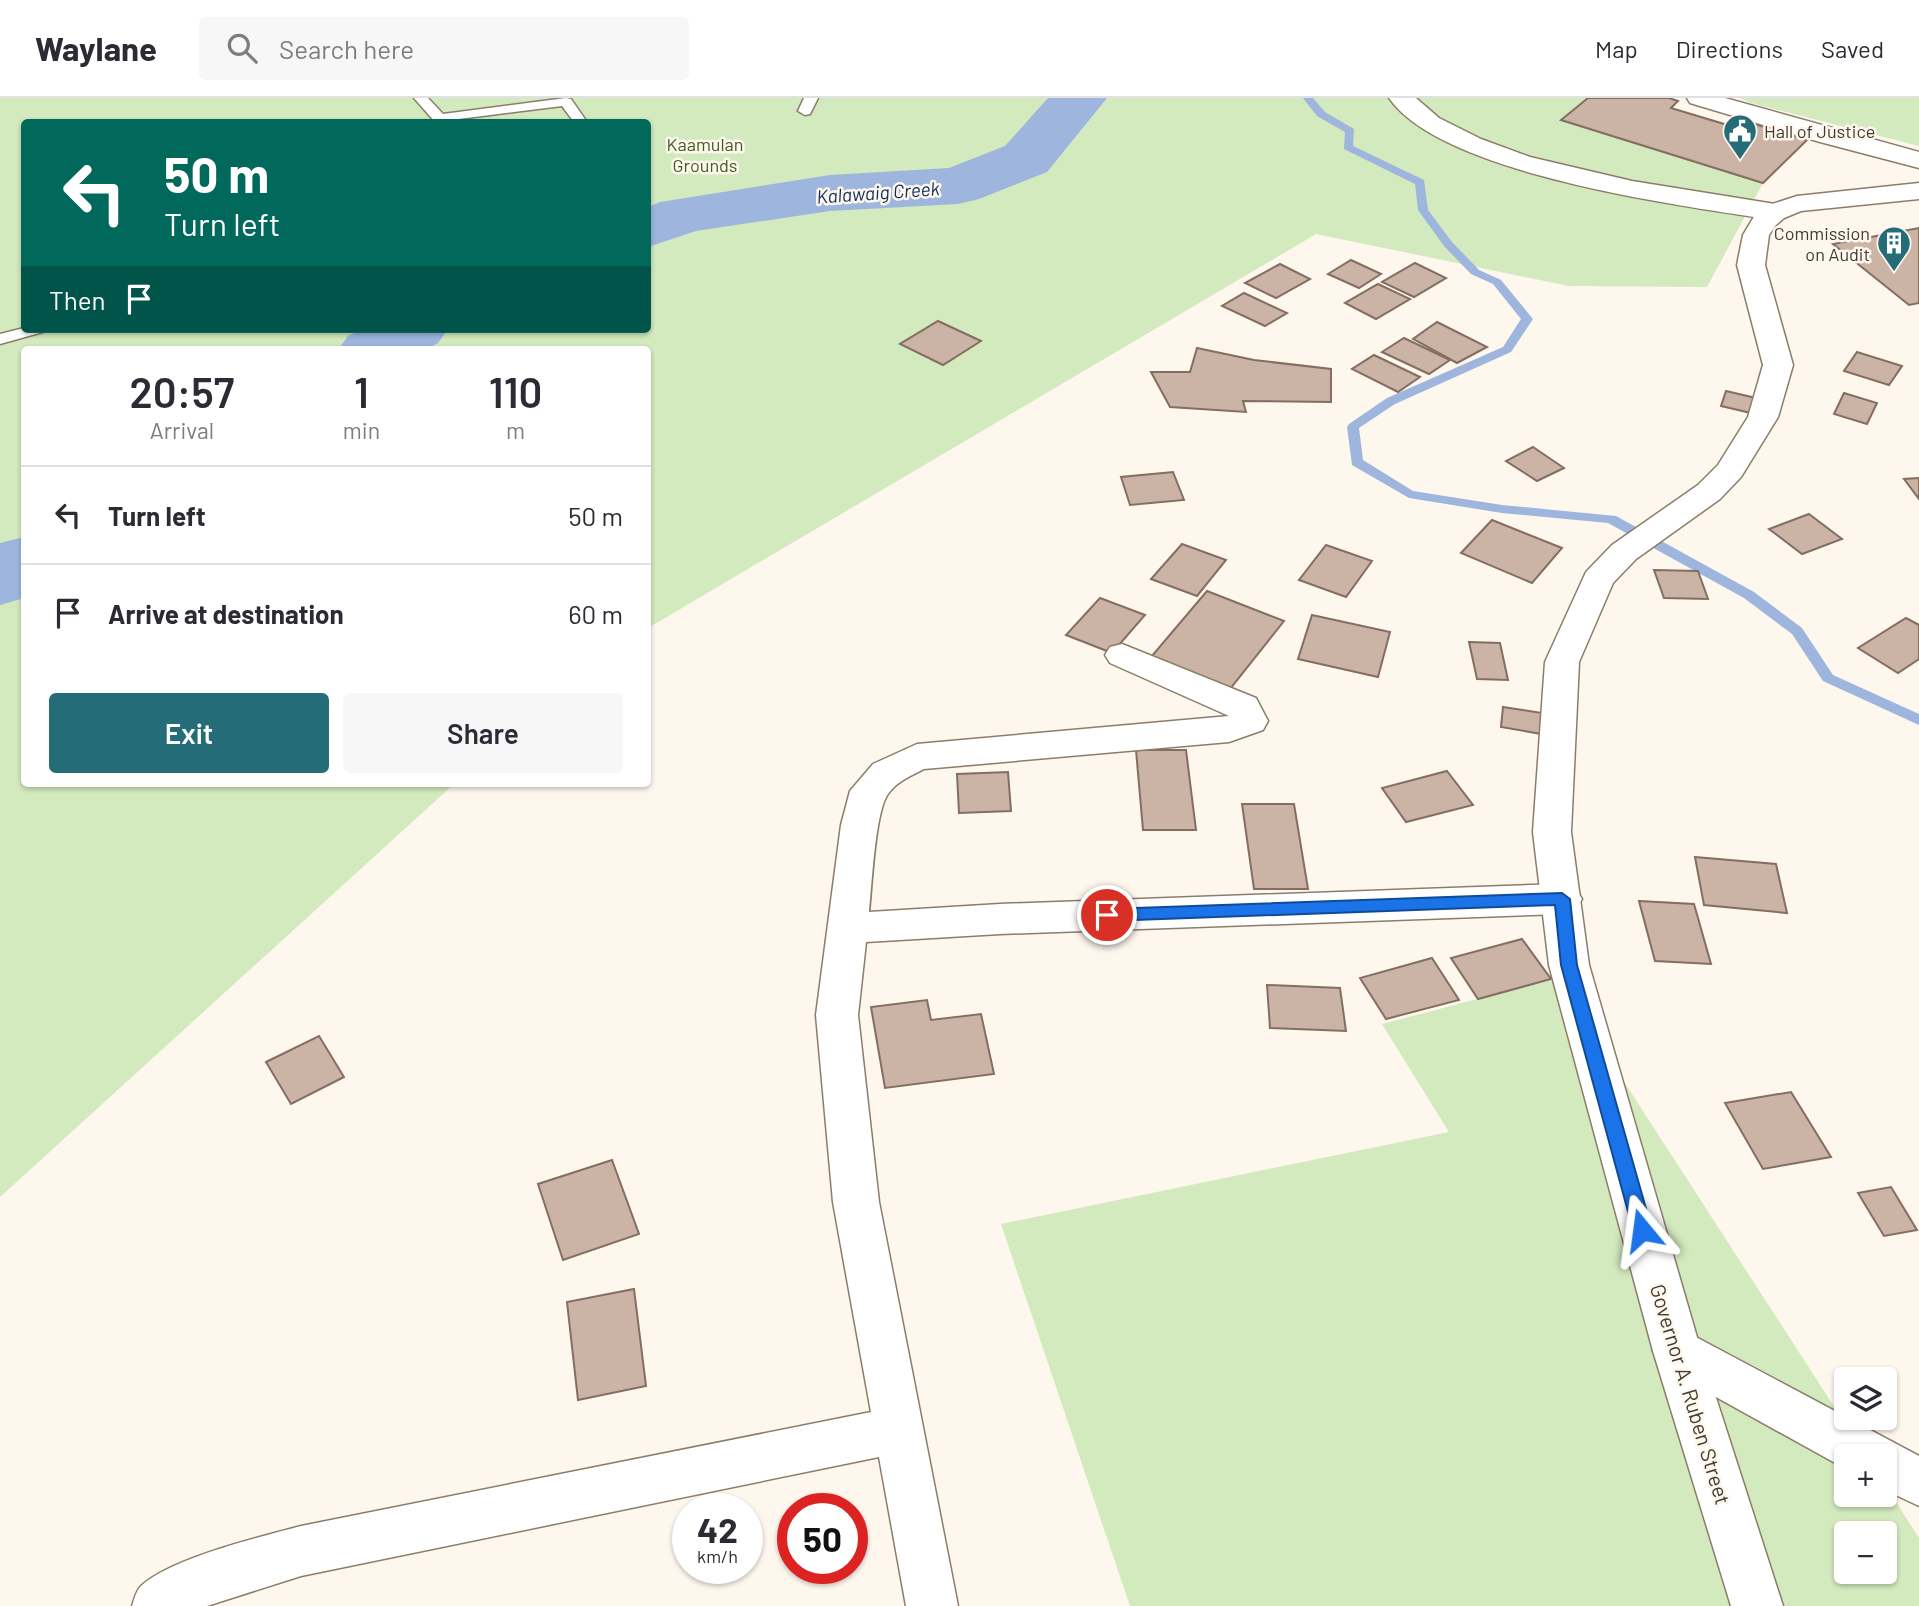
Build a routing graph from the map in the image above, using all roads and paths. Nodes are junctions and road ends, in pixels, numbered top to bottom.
1 (421, 98) edge
2 (1401, 98) edge
3 (1699, 98) edge
4 (566, 100) edge
5 (438, 119) edge
6 (452, 119) edge
7 (578, 119) edge
8 (1829, 138) junction
9 (1919, 160) edge
10 (1919, 191) edge
11 (1829, 199) junction
12 (1775, 212) junction
13 (22, 333) edge
14 (0, 339) edge
15 (1122, 655) dead end
16 (1562, 899) junction
17 (848, 928) junction
18 (1677, 1351) junction
19 (899, 1430) junction
20 (1849, 1444) edge
21 (1897, 1470) edge
22 (1919, 1482) edge
23 (158, 1606) edge
24 (932, 1606) edge
25 (1757, 1606) edge

1 - 5 lane
2 - 12 street
3 - 8 street
4 - 6 lane
4 - 7 lane
8 - 9 street
8 - 11 street
10 - 11 street
11 - 12 street
12 - 16 street, Governor A. Ruben Street
13 - 14 lane
15 - 17 street
16 - 17 street
16 - 18 street, Governor A. Ruben Street
17 - 19 street
18 - 20 street
18 - 25 street, Governor A. Ruben Street
19 - 23 street
19 - 24 street
21 - 22 street

